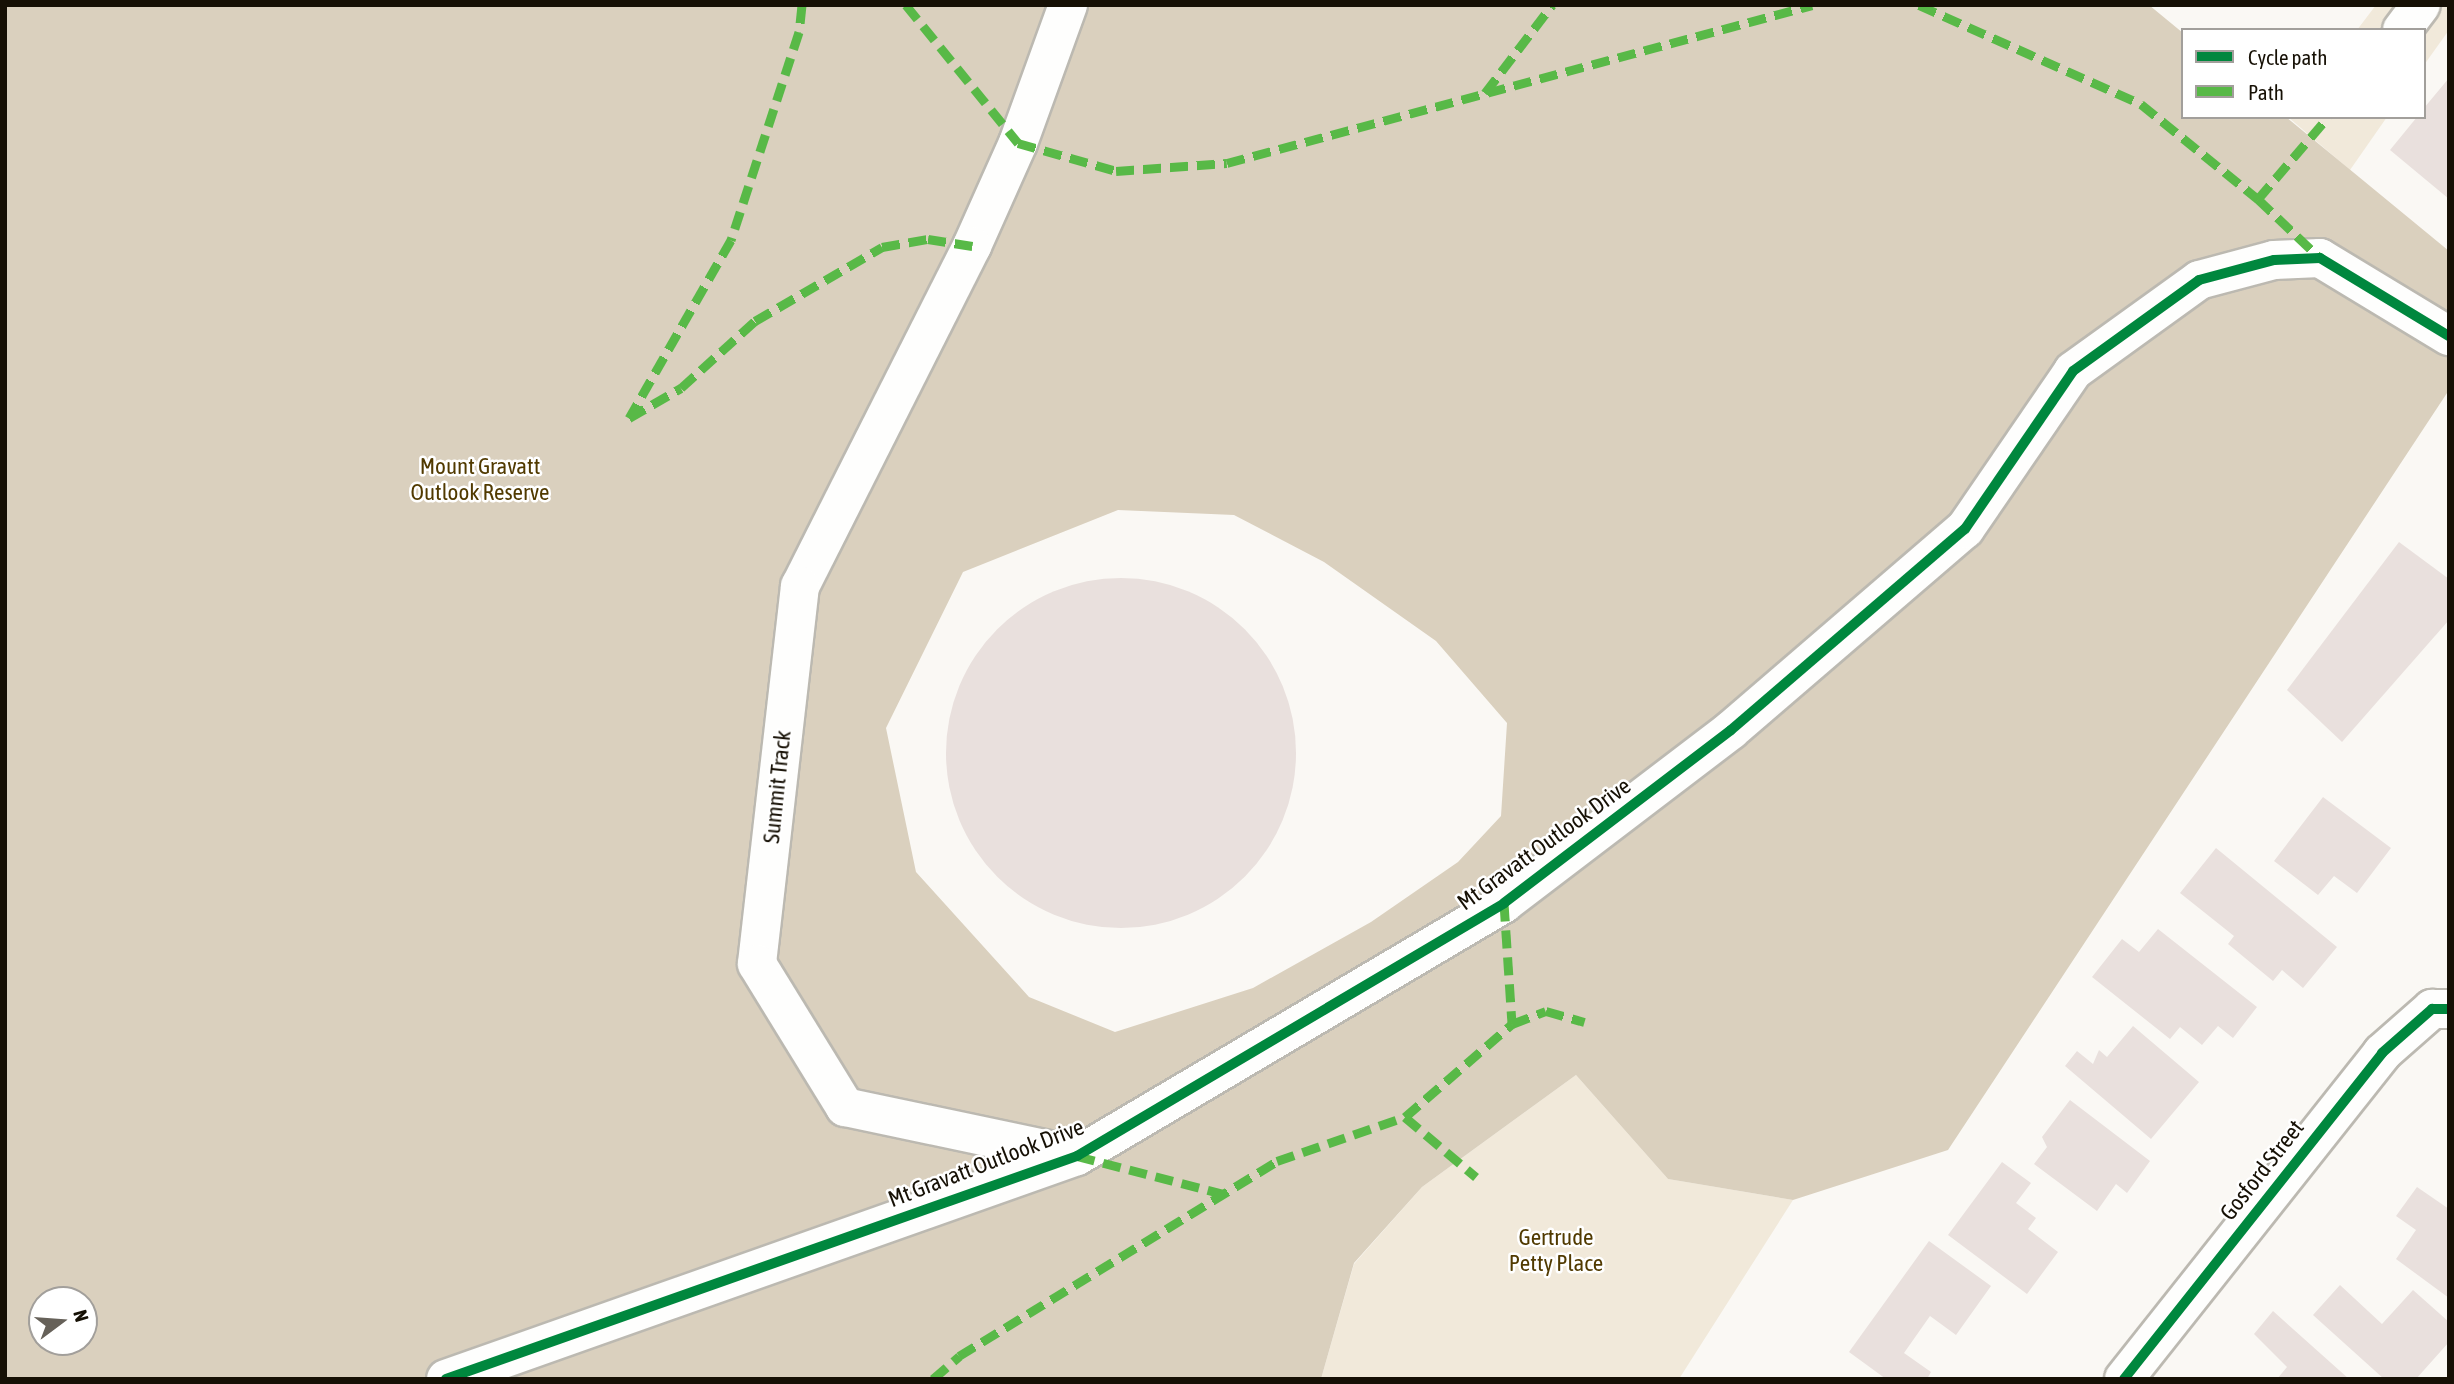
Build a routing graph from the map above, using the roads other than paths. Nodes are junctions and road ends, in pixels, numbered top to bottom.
1 (1068, 5) edge
2 (2421, 5) edge
3 (2404, 28) edge
4 (2449, 336) edge
5 (2449, 1009) edge
6 (1077, 1156) junction
7 (446, 1379) edge
8 (2124, 1379) edge

1 - 6 street, Summit Track
2 - 3 street
4 - 6 street, Mt Gravatt Outlook Drive
5 - 8 street, Gosford Street
6 - 7 street, Mt Gravatt Outlook Drive

